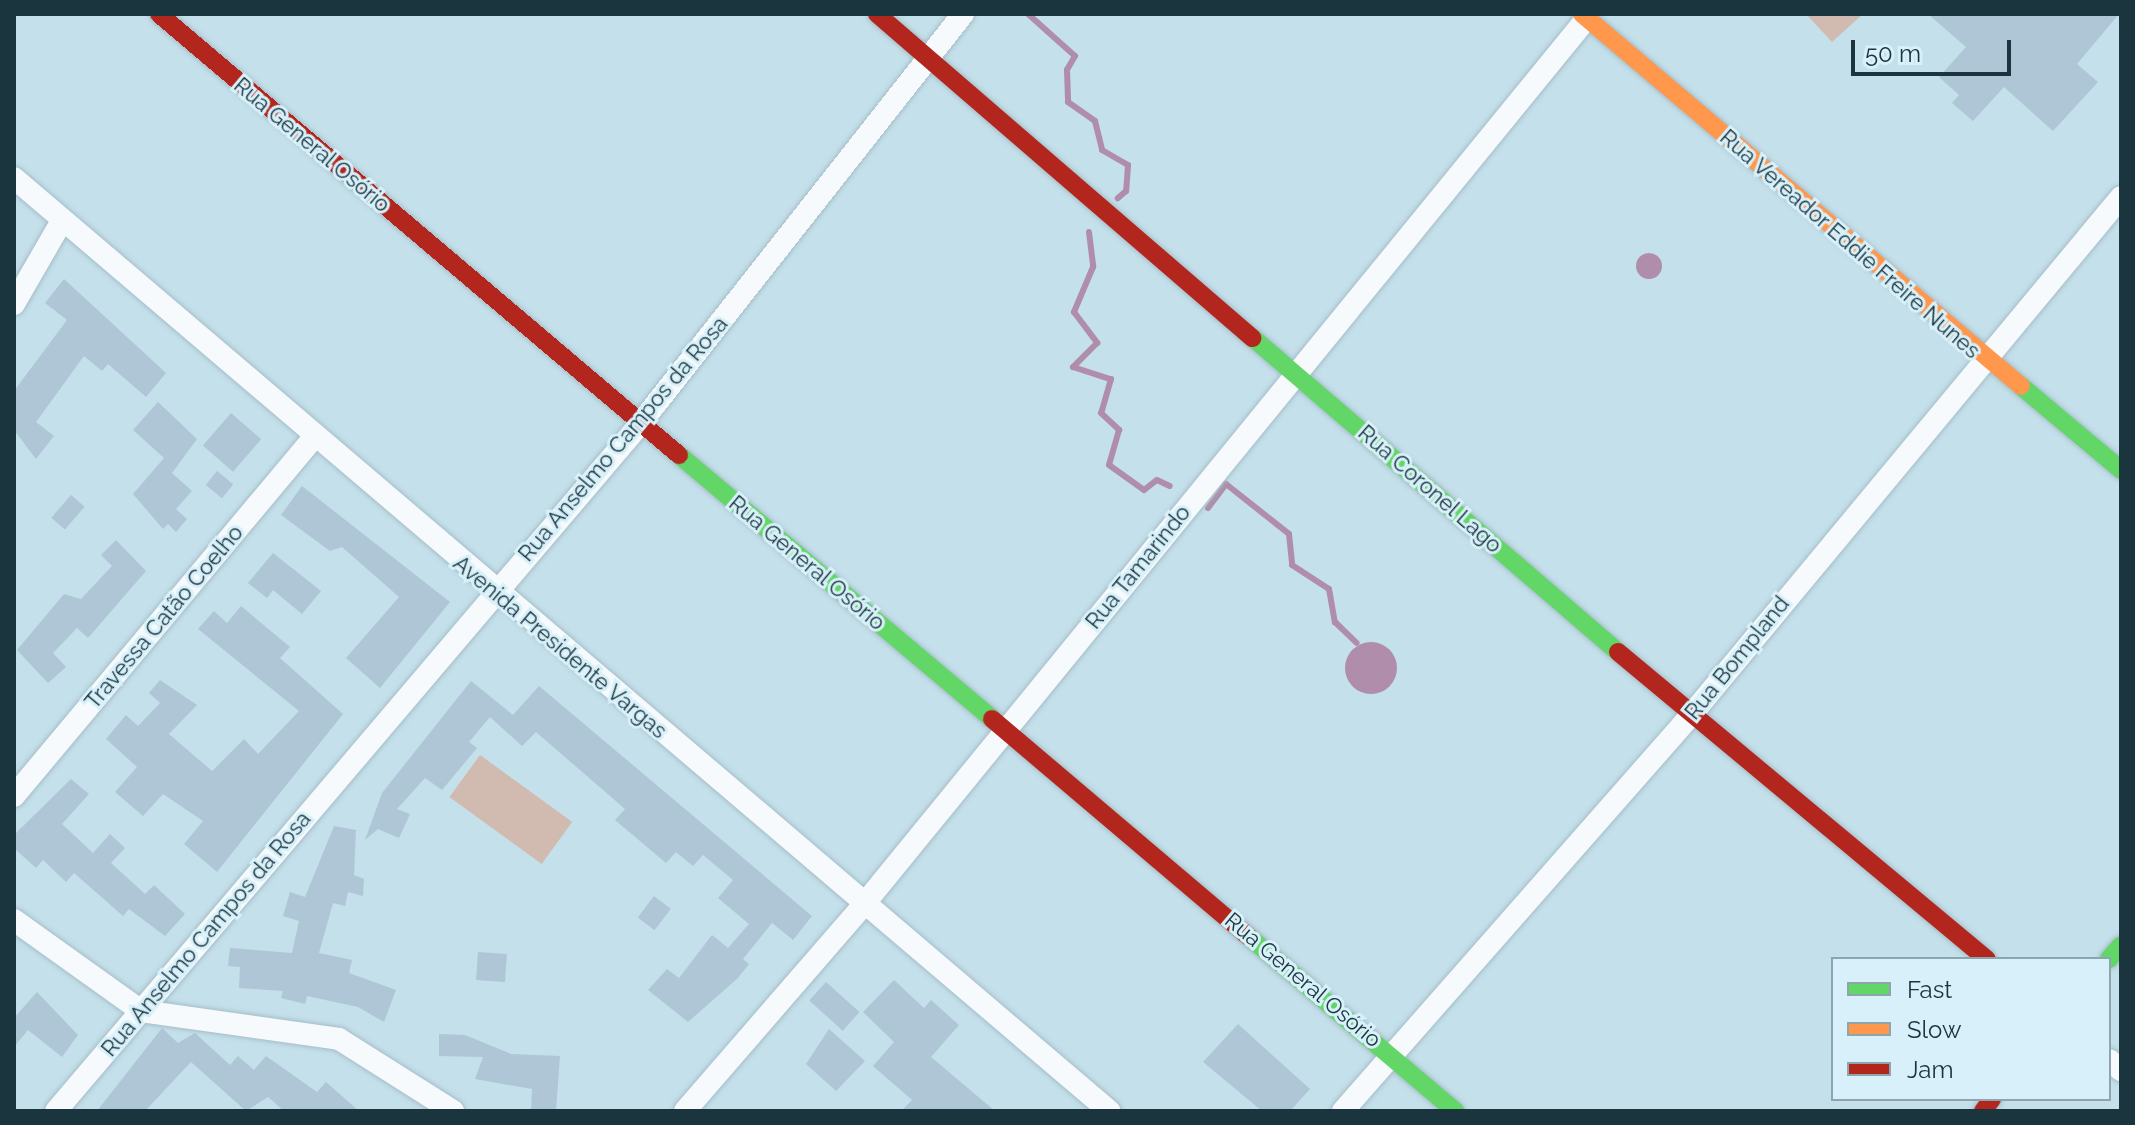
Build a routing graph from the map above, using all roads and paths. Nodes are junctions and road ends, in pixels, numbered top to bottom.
1 (159, 14) edge
2 (877, 14) edge
3 (963, 14) edge
4 (1584, 16) edge
5 (928, 57) junction
6 (14, 178) edge
7 (2121, 197) edge
8 (62, 221) junction
9 (14, 304) edge
10 (1983, 357) junction
11 (1296, 373) junction
12 (640, 424) junction
13 (314, 437) junction
14 (2121, 470) edge
15 (494, 593) junction
16 (1691, 715) junction
17 (1006, 729) junction
18 (14, 796) edge
19 (865, 903) junction
20 (14, 920) edge
21 (1985, 957) edge
22 (141, 1011) junction
23 (1392, 1056) junction
24 (56, 1111) edge
25 (453, 1111) edge
26 (685, 1111) edge
27 (1109, 1111) edge
28 (1343, 1111) edge
29 (1455, 1111) edge

1 - 12 street, Rua General Osório
2 - 5 street, Rua Coronel Lago
3 - 5 street, Rua Anselmo Campos da Rosa
4 - 10 street, Rua Vereador Eddie Freire Nunes
4 - 11 street, Rua Tamarindo
5 - 11 street, Rua Coronel Lago
5 - 12 street, Rua Anselmo Campos da Rosa
6 - 8 street, Avenida Presidente Vargas
7 - 10 street, Rua Bompland
8 - 9 street
8 - 13 street, Avenida Presidente Vargas
10 - 14 street, Rua Vereador Eddie Freire Nunes
10 - 16 street, Rua Bompland
11 - 16 street, Rua Coronel Lago
11 - 17 street, Rua Tamarindo
12 - 15 street, Rua Anselmo Campos da Rosa
12 - 17 street, Rua General Osório
13 - 15 street, Avenida Presidente Vargas
13 - 18 street, Travessa Catão Coelho
15 - 19 street, Avenida Presidente Vargas
15 - 22 street, Rua Anselmo Campos da Rosa
16 - 21 street, Rua Coronel Lago
16 - 23 street, Rua Bompland
17 - 19 street, Rua Tamarindo
17 - 23 street, Rua General Osório
19 - 26 street, Rua Tamarindo
19 - 27 street, Avenida Presidente Vargas
20 - 22 street
22 - 24 street, Rua Anselmo Campos da Rosa
22 - 25 street
23 - 28 street, Rua Bompland
23 - 29 street, Rua General Osório

